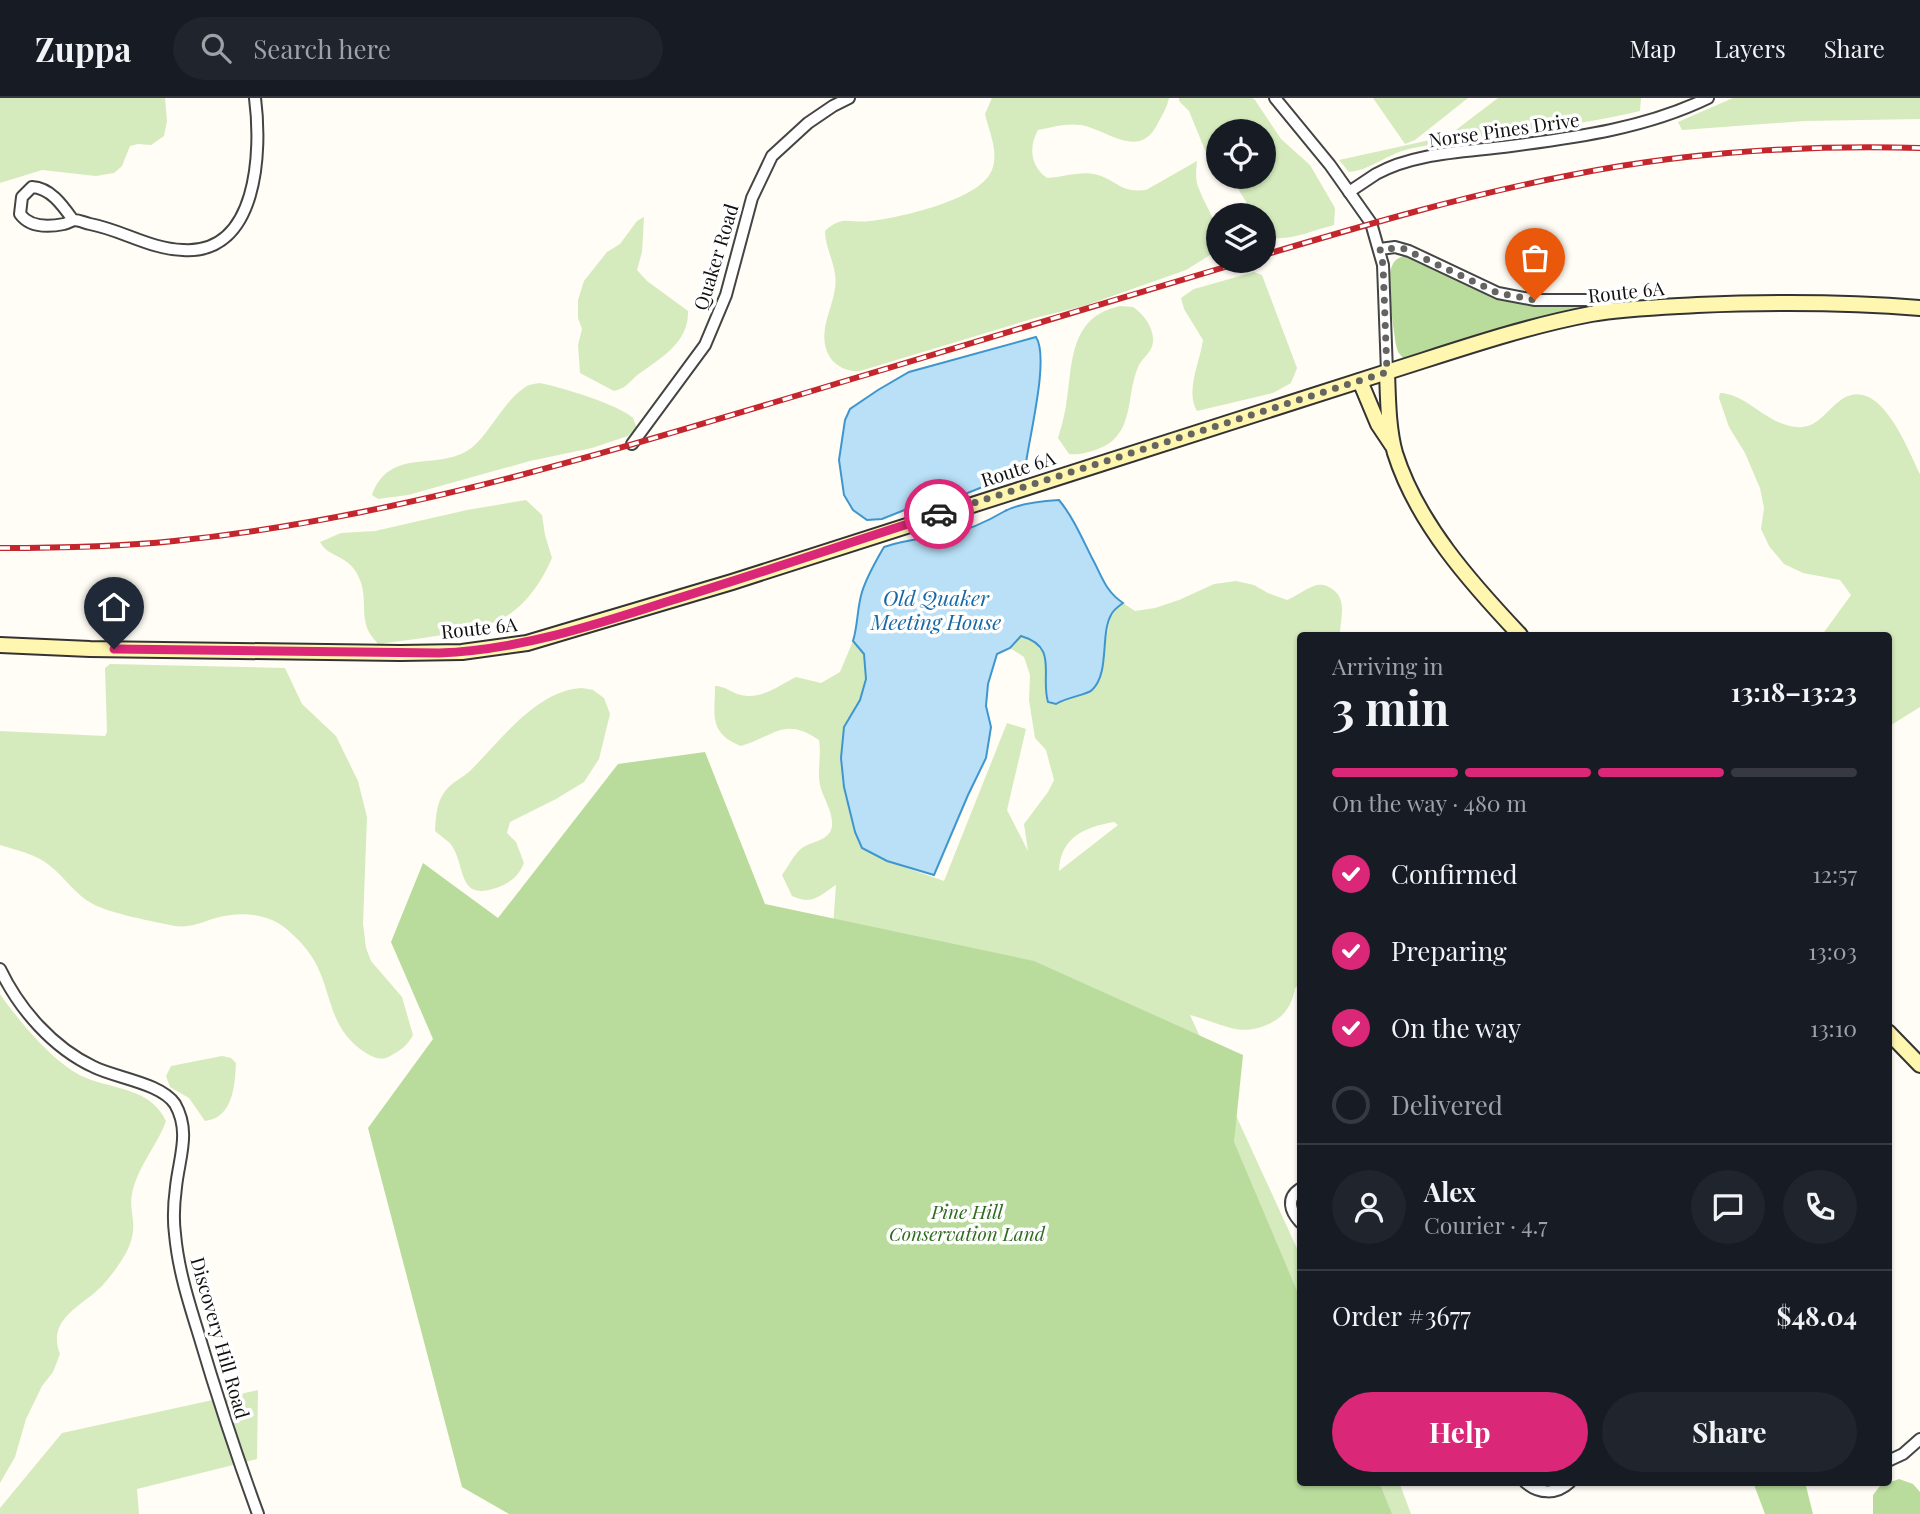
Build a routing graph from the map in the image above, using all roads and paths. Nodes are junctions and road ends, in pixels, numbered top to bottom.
1 (255, 98) edge
2 (849, 98) edge
3 (1275, 98) edge
4 (1708, 98) edge
5 (1349, 192) junction
6 (73, 220) junction
7 (1380, 249) junction
8 (1920, 308) edge
9 (1617, 311) junction
10 (1387, 372) junction
11 (1360, 381) junction
12 (632, 443) dead end
13 (1394, 449) junction
14 (1517, 632) edge
15 (0, 645) edge
16 (0, 969) edge
17 (1892, 1036) edge
18 (1920, 1065) edge
19 (1297, 1192) edge
20 (1297, 1218) edge
21 (1920, 1439) edge
22 (1892, 1459) edge
23 (1530, 1486) edge
24 (1564, 1486) edge
25 (258, 1514) edge

1 - 6 street
2 - 12 street, Quaker Road
3 - 5 street
4 - 5 street, Norse Pines Drive
5 - 7 street
6 - 6 street
7 - 9 street
7 - 10 street
8 - 9 main road, Route 6A
9 - 10 main road, Route 6A
10 - 11 main road, Route 6A
10 - 13 main road
11 - 13 main road
11 - 15 main road, Route 6A
13 - 14 main road
16 - 25 street, Discovery Hill Road
17 - 18 main road
19 - 20 street
21 - 22 street
23 - 24 street

